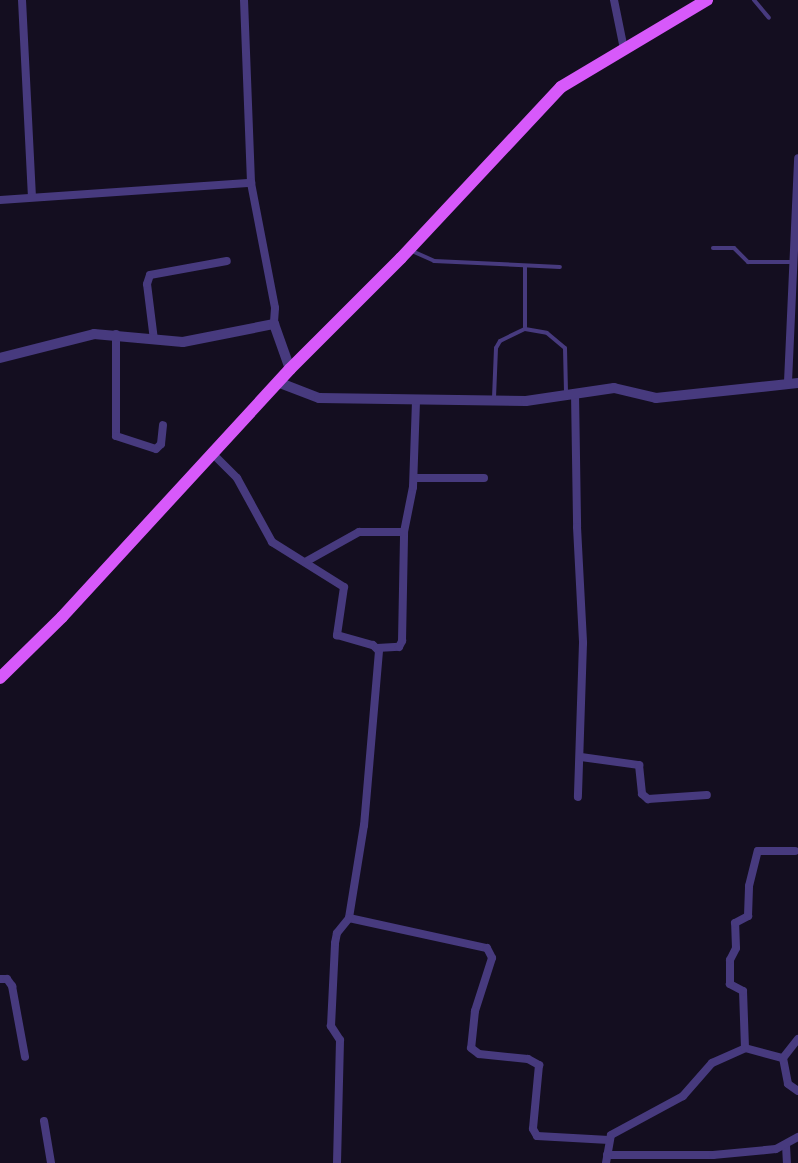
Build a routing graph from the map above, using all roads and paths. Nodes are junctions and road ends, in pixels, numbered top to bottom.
1 (22, 0) edge
2 (244, 0) edge
3 (614, 0) edge
4 (707, 0) edge
5 (754, 0) edge
6 (769, 18) dead end
7 (624, 49) junction
8 (798, 158) edge
9 (251, 183) junction
10 (32, 197) junction
11 (0, 200) edge
12 (713, 248) dead end
13 (409, 249) junction
14 (227, 261) dead end
15 (791, 262) junction
16 (525, 266) junction
17 (560, 267) dead end
18 (274, 324) junction
19 (525, 329) junction
20 (116, 334) junction
21 (154, 340) junction
22 (0, 358) edge
23 (290, 369) junction
24 (280, 383) junction
25 (793, 383) edge
26 (571, 394) junction
27 (416, 400) junction
28 (494, 400) junction
29 (163, 425) dead end
30 (213, 454) junction
31 (414, 478) junction
32 (484, 478) dead end
33 (404, 532) junction
34 (307, 561) junction
35 (377, 648) junction
36 (0, 678) edge
37 (581, 757) junction
38 (707, 795) dead end
39 (578, 797) dead end
40 (795, 851) dead end
41 (349, 918) junction
42 (0, 979) edge
43 (798, 1039) edge
44 (745, 1048) junction
45 (25, 1057) dead end
46 (783, 1058) junction
47 (798, 1091) edge
48 (44, 1121) dead end
49 (798, 1137) edge
50 (609, 1140) junction
51 (786, 1145) junction
52 (607, 1159) edge
53 (51, 1163) edge
54 (336, 1163) edge
55 (787, 1163) edge

1 - 10 street
2 - 9 street
3 - 7 street
4 - 7 main road
5 - 6 lane
7 - 13 main road
8 - 15 street
9 - 10 street
9 - 18 street
10 - 11 street
12 - 15 lane
13 - 16 lane
13 - 23 main road
14 - 21 street
15 - 25 street
16 - 17 lane
16 - 19 lane
18 - 21 street
18 - 23 street
19 - 26 lane
19 - 28 lane
20 - 21 street
20 - 22 street
20 - 29 street
23 - 24 main road
24 - 27 street
24 - 30 main road
25 - 26 street
26 - 28 street
26 - 37 street
27 - 28 street
27 - 31 street
30 - 34 street
30 - 36 main road
31 - 32 street
31 - 33 street
33 - 34 street
33 - 35 street
34 - 35 street
35 - 41 street
37 - 38 street
37 - 39 street
40 - 44 street
41 - 50 street
41 - 54 street
42 - 45 street
43 - 46 street
44 - 46 street
44 - 50 street
46 - 47 street
48 - 53 street
49 - 51 street
50 - 52 street
51 - 52 street
51 - 55 street

